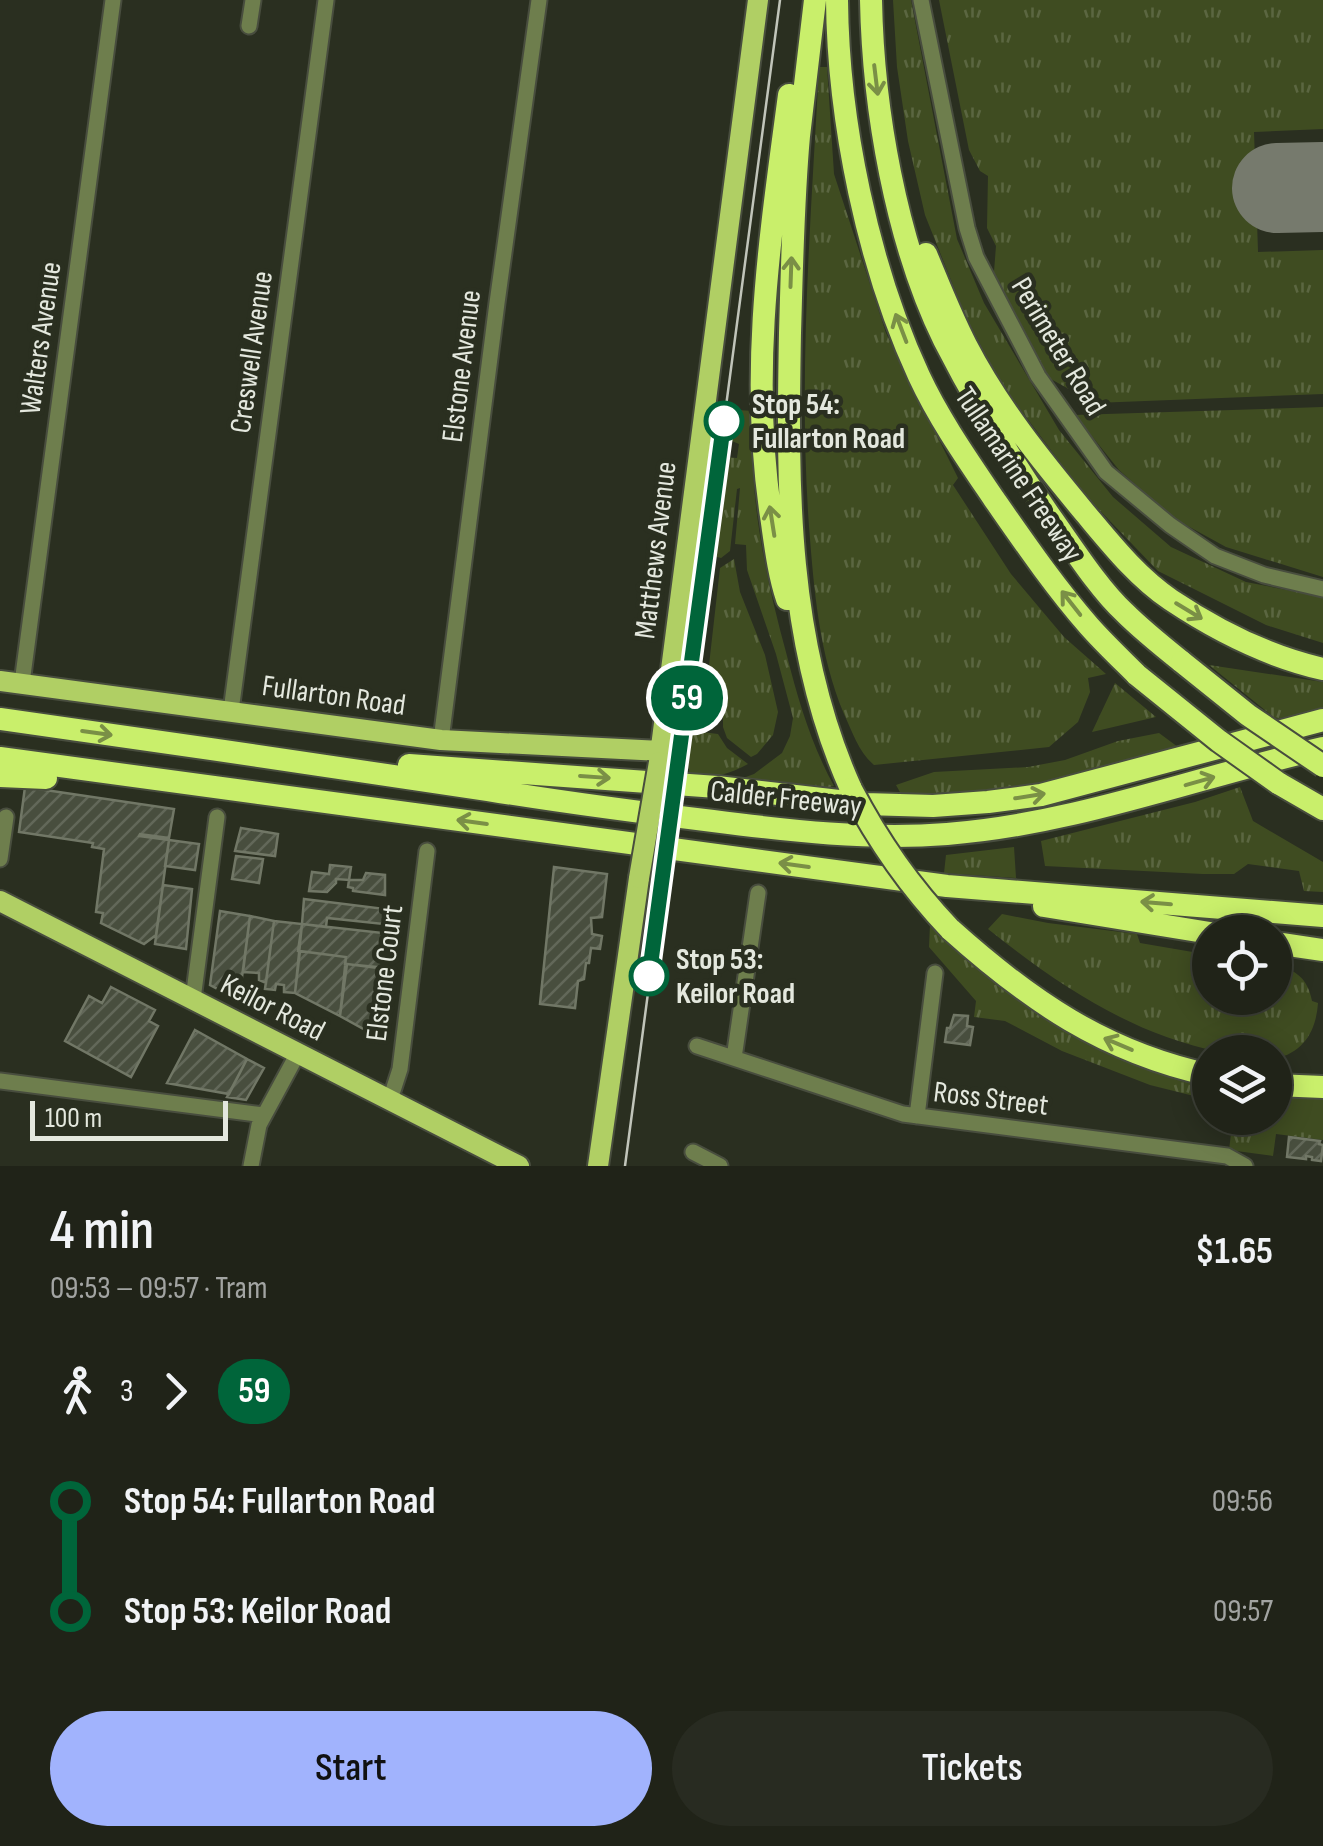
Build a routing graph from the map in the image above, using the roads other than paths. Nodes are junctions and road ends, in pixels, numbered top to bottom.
1 (113, 0) edge
2 (253, 0) edge
3 (326, 0) edge
4 (539, 0) edge
5 (758, 0) edge
6 (801, 0) edge
7 (816, 0) edge
8 (837, 0) edge
9 (870, 0) edge
10 (921, 0) edge
11 (249, 26) dead end
12 (888, 158) junction
13 (1323, 589) edge
14 (805, 649) junction
15 (1323, 669) edge
16 (0, 680) edge
17 (22, 683) junction
18 (231, 711) junction
19 (0, 719) edge
20 (1323, 720) edge
21 (442, 740) junction
22 (1323, 748) edge
23 (647, 756) junction
24 (0, 758) edge
25 (1323, 766) edge
26 (359, 770) junction
27 (0, 776) edge
28 (150, 780) junction
29 (1323, 810) edge
30 (217, 817) dead end
31 (6, 818) dead end
32 (428, 851) dead end
33 (0, 859) edge
34 (947, 886) junction
35 (758, 893) dead end
36 (0, 901) edge
37 (1323, 916) edge
38 (1192, 930) edge
39 (1292, 945) edge
40 (1323, 950) edge
41 (935, 972) dead end
42 (193, 1000) junction
43 (697, 1046) dead end
44 (298, 1053) junction
45 (734, 1058) junction
46 (1192, 1069) edge
47 (0, 1080) edge
48 (1292, 1086) edge
49 (1323, 1088) edge
50 (390, 1100) junction
51 (606, 1104) junction
52 (264, 1115) junction
53 (918, 1116) junction
54 (692, 1152) dead end
55 (251, 1166) edge
56 (519, 1166) edge
57 (598, 1166) edge
58 (614, 1166) edge
59 (720, 1166) edge
60 (1245, 1166) edge

1 - 17 street, Walters Avenue
2 - 11 street
3 - 18 street, Creswell Avenue
4 - 21 street, Elstone Avenue
5 - 23 main road, Matthews Avenue
14 -> 6 highway
14 -> 7 highway
29 -> 8 highway, Tullamarine Freeway, bridge
9 -> 12 highway, Tullamarine Freeway
10 - 13 street, Perimeter Road
12 -> 15 highway
12 - 25 highway, Tullamarine Freeway, bridge
46 -> 14 highway, bridge
16 - 17 main road, Fullarton Road
17 - 18 main road, Fullarton Road
18 - 21 main road, Fullarton Road
19 -> 26 highway, Calder Freeway
26 -> 20 highway
21 - 23 main road, Fullarton Road
26 -> 22 highway, Calder Freeway
23 - 51 main road, Matthews Avenue, bridge
24 - 28 highway
27 - 28 highway
34 -> 28 highway
30 - 42 street
31 - 33 street
32 - 50 street, Elstone Court
37 -> 34 highway
34 - 38 highway
35 - 45 street
36 - 42 main road, Keilor Road
39 - 40 highway
41 - 53 street
42 - 44 main road, Keilor Road
43 - 45 street, Ross Street
44 - 50 main road, Keilor Road
44 - 52 street
45 - 53 street, Ross Street
47 - 52 street
48 - 49 highway
50 - 56 main road, Keilor Road
51 - 57 main road, Matthews Avenue
51 - 58 main road
52 - 55 street
53 - 60 street, Ross Street
54 - 59 street

